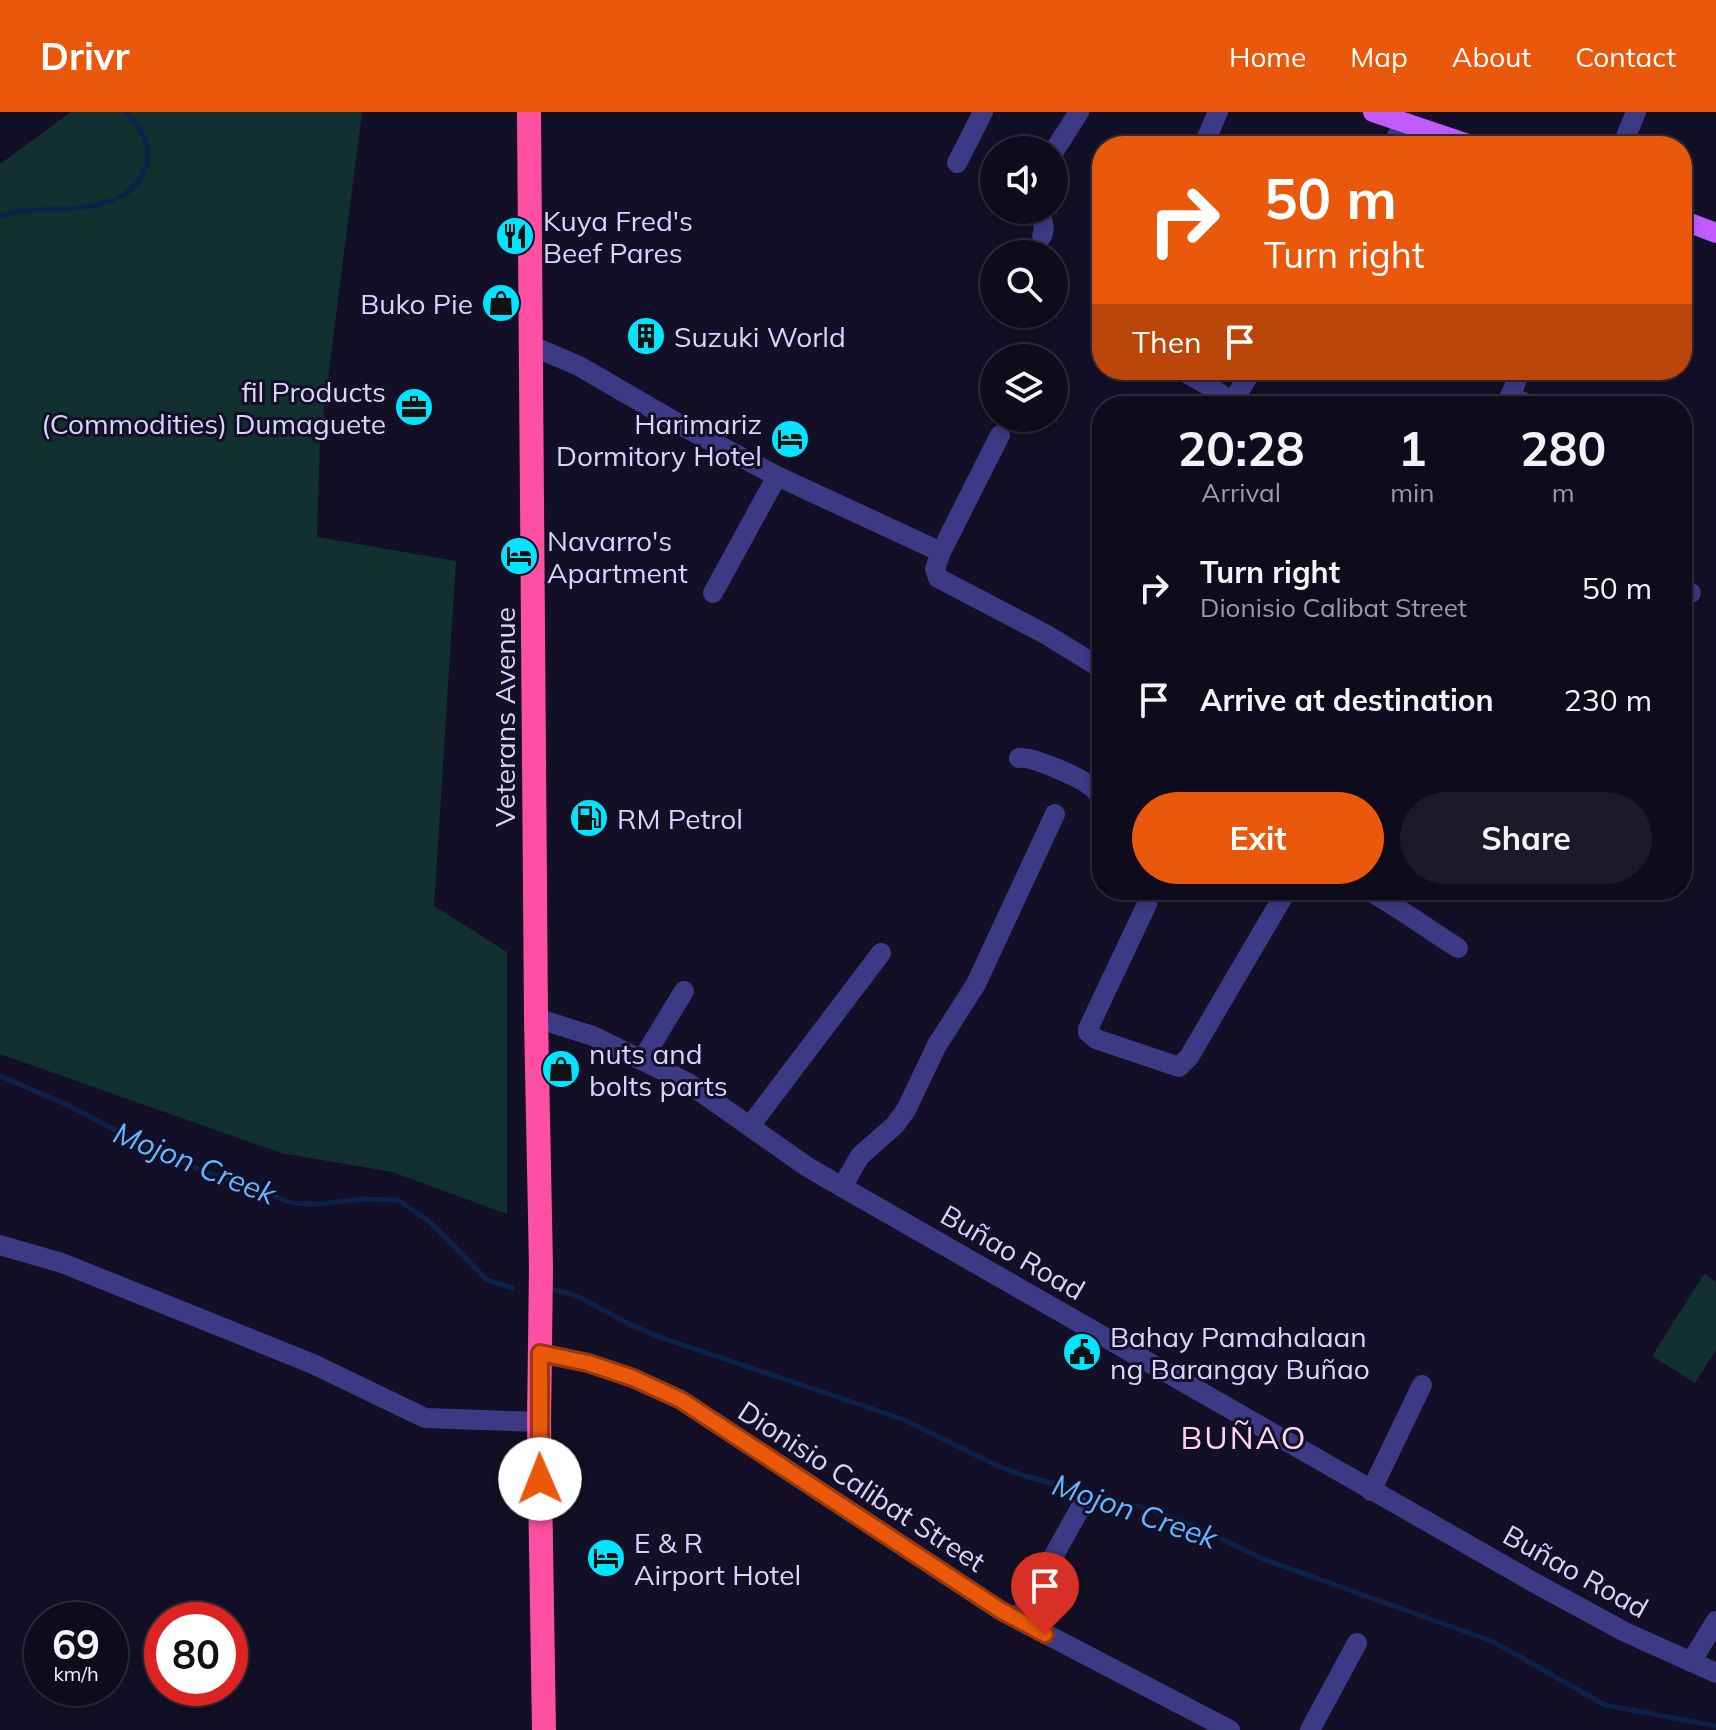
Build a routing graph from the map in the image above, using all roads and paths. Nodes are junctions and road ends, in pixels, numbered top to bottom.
1 (529, 112) edge
2 (983, 112) edge
3 (1079, 112) edge
4 (1218, 112) edge
5 (1373, 112) edge
6 (1636, 112) edge
7 (1404, 123) junction
8 (1064, 136) edge
9 (1207, 136) edge
10 (1397, 136) edge
11 (1444, 136) edge
12 (1626, 136) edge
13 (957, 163) dead end
14 (1692, 223) edge
15 (1044, 224) edge
16 (1715, 231) edge
17 (1042, 236) dead end
18 (532, 346) junction
19 (1196, 380) edge
20 (1220, 396) edge
21 (1000, 435) dead end
22 (777, 476) junction
23 (941, 552) junction
24 (713, 593) dead end
25 (1092, 663) edge
26 (1019, 758) dead end
27 (1092, 787) edge
28 (1055, 814) dead end
29 (1281, 900) edge
30 (1384, 900) edge
31 (1147, 904) dead end
32 (1458, 948) dead end
33 (881, 953) dead end
34 (684, 991) dead end
35 (536, 1018) junction
36 (642, 1060) junction
37 (750, 1126) junction
38 (842, 1187) junction
39 (0, 1245) edge
40 (540, 1353) junction
41 (1422, 1385) dead end
42 (539, 1422) junction
43 (1371, 1491) junction
44 (1081, 1507) dead end
45 (1018, 1619) junction
46 (1716, 1621) edge
47 (1357, 1643) dead end
48 (1691, 1662) junction
49 (1716, 1673) edge
50 (544, 1730) edge
51 (1230, 1730) edge
52 (1310, 1730) edge

1 - 18 highway, Veterans Avenue
2 - 13 street
3 - 8 street
4 - 9 street
5 - 7 main road
6 - 12 street
7 - 10 street
7 - 11 main road
14 - 16 main road
15 - 17 street
18 - 22 street
18 - 35 highway, Veterans Avenue
19 - 20 street
21 - 23 street
22 - 23 street
22 - 24 street
23 - 25 street
26 - 27 street
28 - 38 street
29 - 31 street
30 - 32 street
33 - 37 street
34 - 36 street
35 - 36 street, Buñao Road
35 - 40 highway, Veterans Avenue
36 - 37 street, Buñao Road
37 - 38 street, Buñao Road
38 - 43 street, Buñao Road
39 - 42 street
40 - 42 highway, Veterans Avenue
40 - 45 street, Dionisio Calibat Street
41 - 43 street
42 - 50 highway, Veterans Avenue
43 - 48 street, Buñao Road
44 - 45 street
45 - 51 street, Dionisio Calibat Street
46 - 48 street
47 - 52 street
48 - 49 street, Buñao Road

